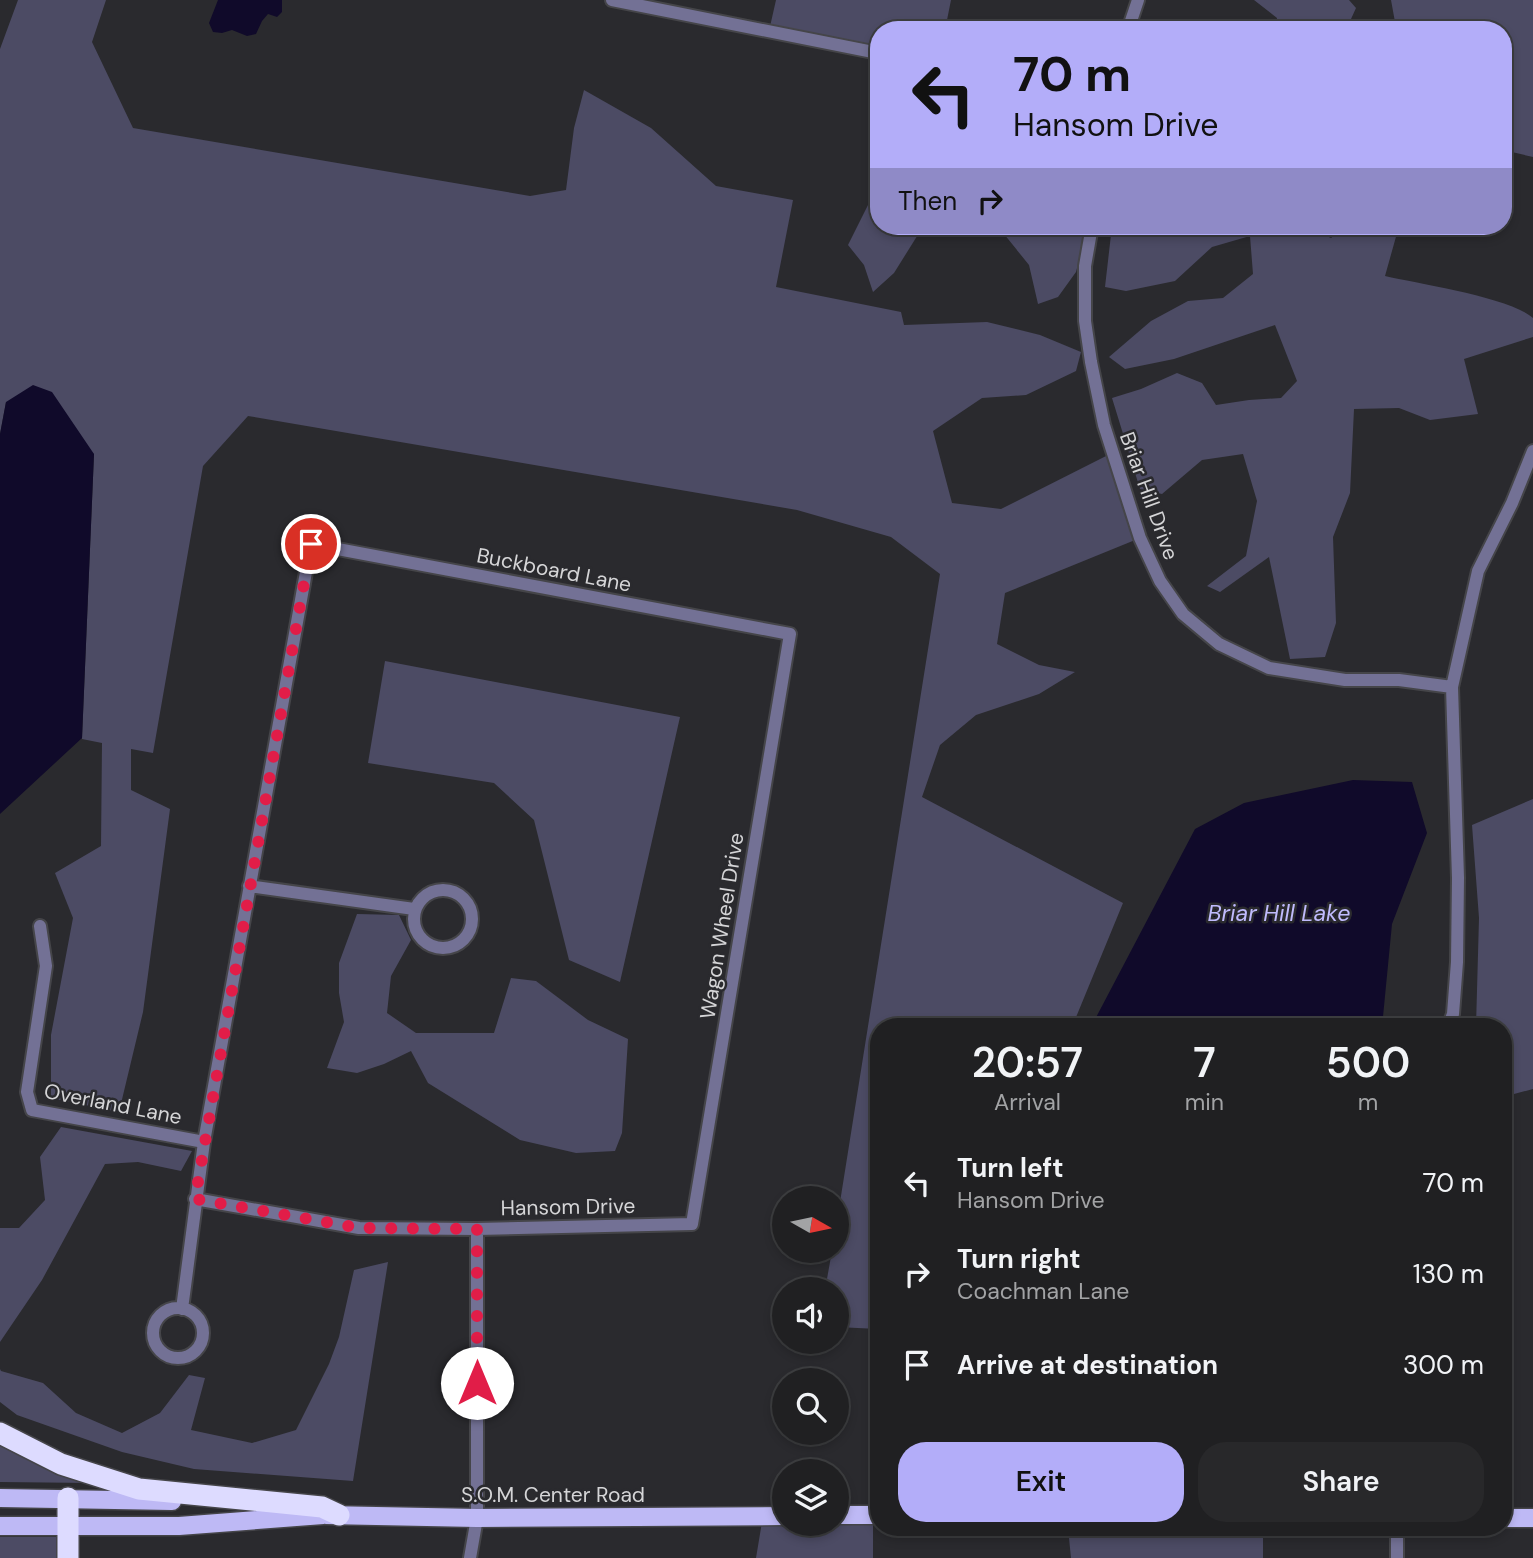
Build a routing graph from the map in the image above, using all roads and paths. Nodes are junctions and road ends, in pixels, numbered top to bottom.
1 (612, 0) edge
2 (1138, 0) edge
3 (1131, 21) edge
4 (870, 51) edge
5 (1090, 235) edge
6 (1533, 451) edge
7 (790, 634) joint
8 (1452, 687) junction
9 (249, 886) junction
10 (414, 909) junction
11 (40, 926) dead end
12 (1451, 1018) edge
13 (204, 1142) junction
14 (195, 1199) junction
15 (692, 1224) joint
16 (477, 1229) junction
17 (182, 1309) junction
18 (0, 1433) edge
19 (0, 1498) edge
20 (68, 1498) junction
21 (331, 1515) junction
22 (870, 1515) edge
23 (772, 1516) edge
24 (849, 1516) edge
25 (477, 1518) junction
26 (1512, 1518) edge
27 (1533, 1518) edge
28 (0, 1526) edge
29 (68, 1526) junction
30 (1397, 1536) edge
31 (68, 1558) edge
32 (470, 1558) edge
33 (1396, 1558) edge

1 - 4 street
2 - 3 street
5 - 8 street, Briar Hill Drive
6 - 8 street
7 - 9 street, Buckboard Lane
7 - 15 street, Wagon Wheel Drive
8 - 12 street
9 - 10 street
9 - 13 street
10 - 10 street
11 - 13 street, Overland Lane
13 - 14 street
14 - 16 street, Hansom Drive
14 - 17 street
15 - 16 street, Hansom Drive
16 - 25 street
17 - 17 street
18 - 21 highway
19 - 20 main road, S.O.M. Center Road
20 - 21 main road, S.O.M. Center Road
20 - 29 highway
21 - 25 main road, S.O.M. Center Road
21 - 29 main road, S.O.M. Center Road
22 - 24 main road
23 - 25 main road, S.O.M. Center Road
25 - 32 street
26 - 27 main road
28 - 29 main road, S.O.M. Center Road
29 - 31 highway
30 - 33 street

